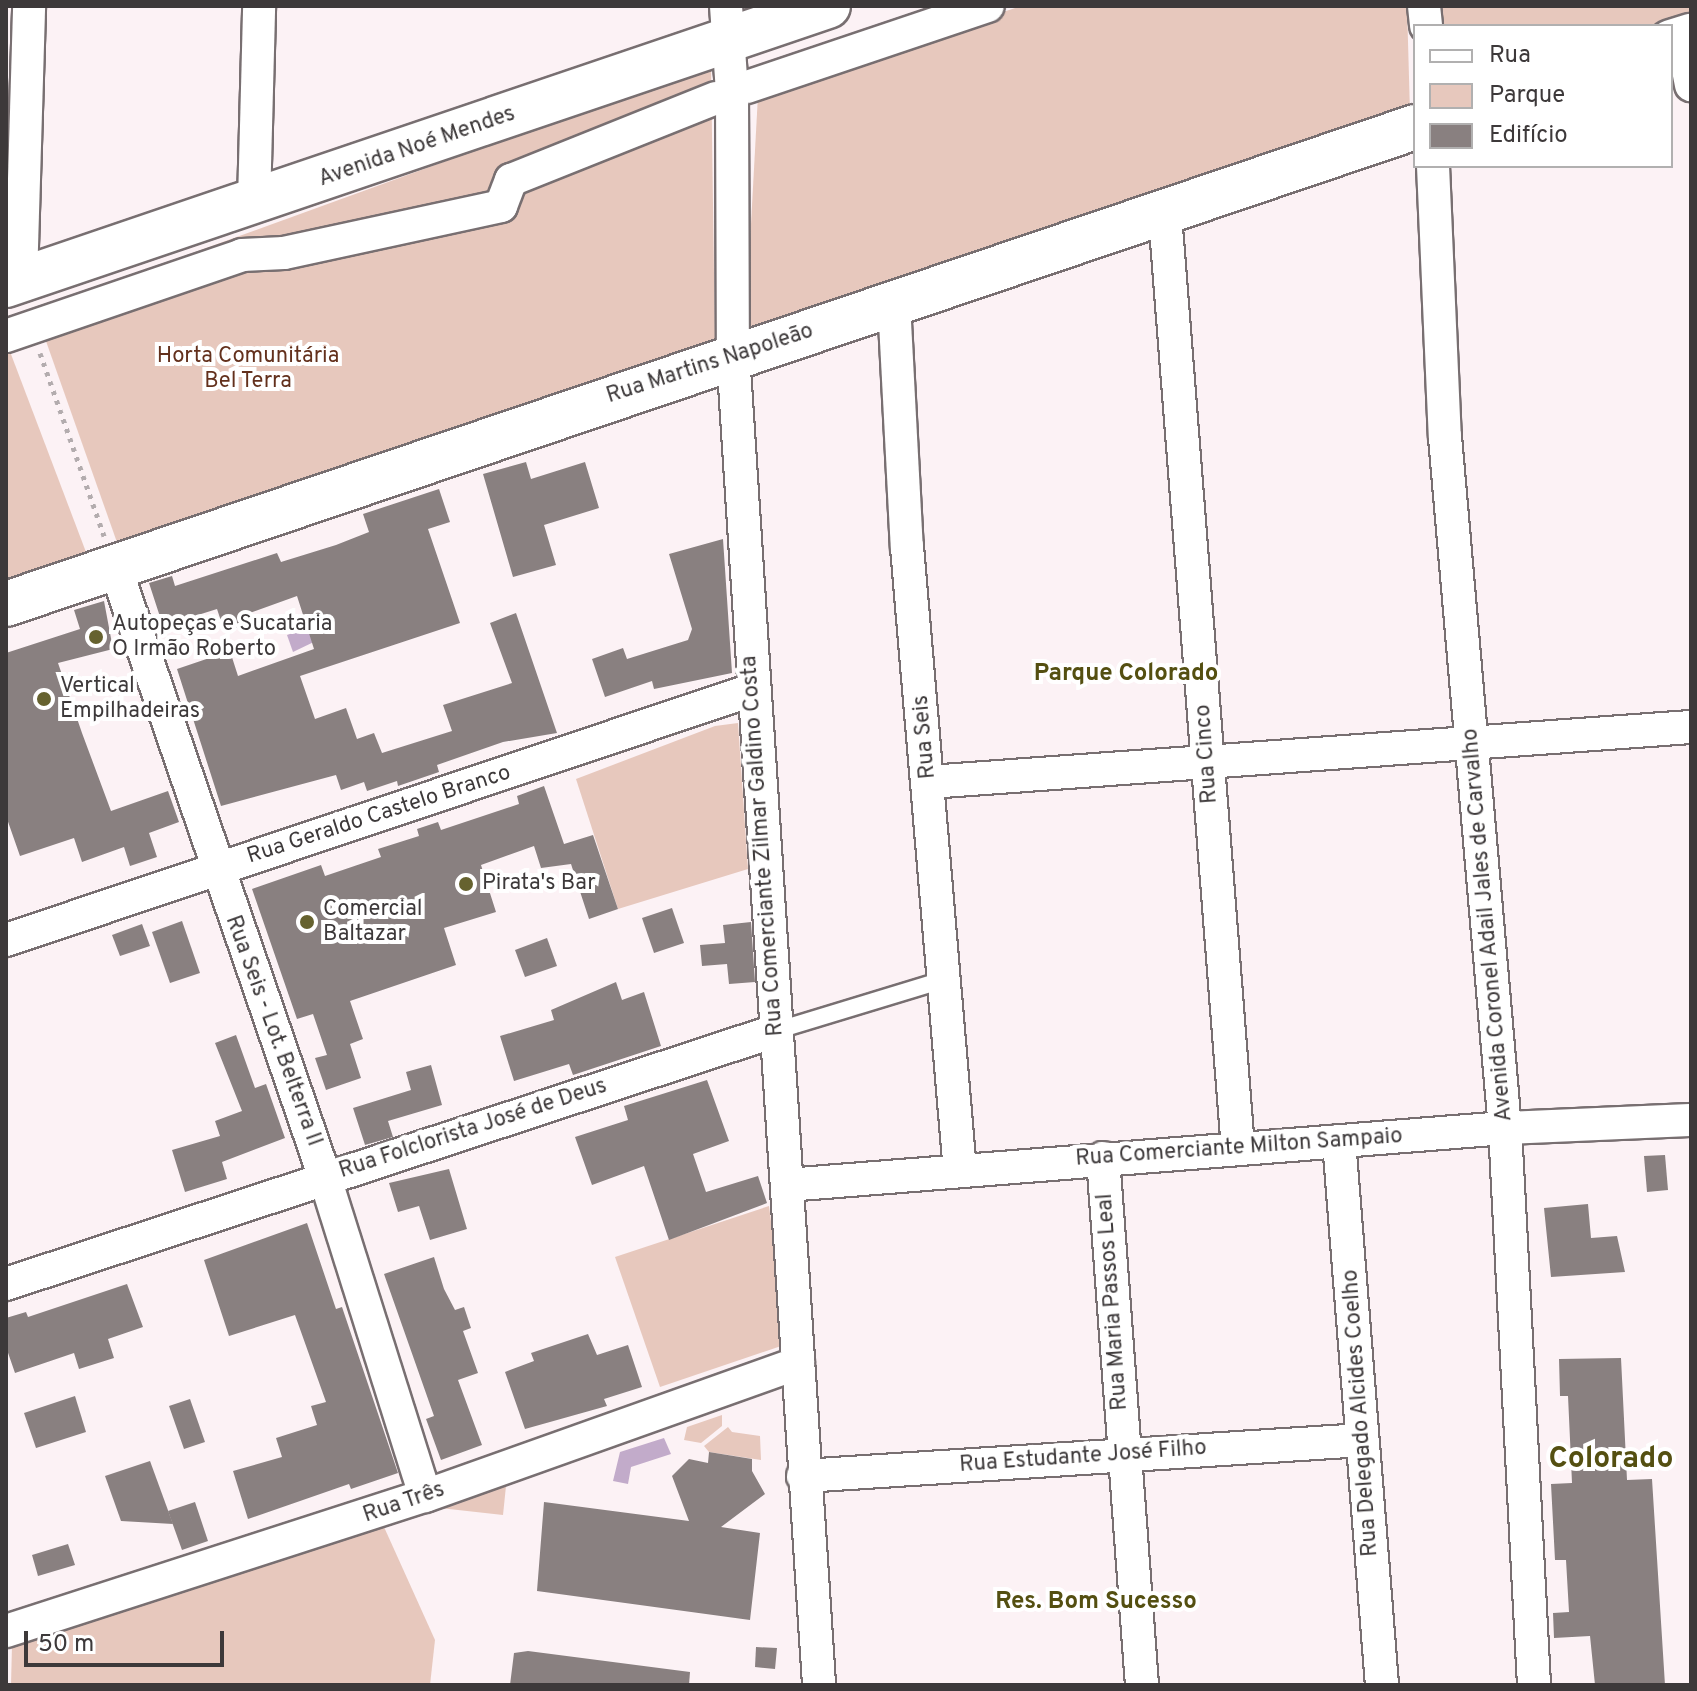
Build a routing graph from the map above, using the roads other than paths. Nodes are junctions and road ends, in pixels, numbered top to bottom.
1 (29, 6) edge
2 (259, 6) edge
3 (828, 6) edge
4 (988, 6) edge
5 (727, 23) edge
6 (1681, 39) edge
7 (1691, 85) edge
8 (747, 87) dead end
9 (716, 98) dead end
10 (1413, 128) edge
11 (1433, 168) edge
12 (254, 203) junction
13 (1165, 215) junction
14 (14, 283) edge
15 (894, 303) junction
16 (18, 332) edge
17 (733, 354) junction
18 (115, 567) junction
19 (6, 604) edge
20 (752, 690) junction
21 (1691, 727) edge
22 (1473, 744) junction
23 (1207, 761) junction
24 (929, 782) junction
25 (215, 869) junction
26 (6, 940) edge
27 (943, 980) junction
28 (775, 1031) junction
29 (1691, 1120) edge
30 (1505, 1128) junction
31 (1339, 1141) junction
32 (1238, 1148) junction
33 (1103, 1158) junction
34 (960, 1171) junction
35 (325, 1178) junction
36 (787, 1185) junction
37 (6, 1284) edge
38 (798, 1363) junction
39 (1362, 1440) junction
40 (1124, 1454) junction
41 (803, 1476) junction
42 (425, 1496) junction
43 (6, 1631) edge
44 (819, 1685) edge
45 (1142, 1685) edge
46 (1382, 1685) edge
47 (1534, 1685) edge

1 - 14 street
2 - 12 street
3 - 5 main road, Avenida Noé Mendes
4 - 8 street
5 - 12 main road, Avenida Noé Mendes
5 - 17 street, Rua Comerciante Zilmar Galdino Costa
6 - 7 street
9 - 16 street
10 - 13 main road, Rua Martins Napoleão
11 - 22 street, Avenida Coronel Adail Jales de Carvalho
12 - 14 main road, Avenida Noé Mendes
13 - 15 main road, Rua Martins Napoleão
13 - 23 street, Rua Cinco
15 - 17 main road, Rua Martins Napoleão
15 - 24 street, Rua Seis
17 - 18 main road, Rua Martins Napoleão
17 - 20 street, Rua Comerciante Zilmar Galdino Costa
18 - 19 main road, Rua Martins Napoleão
18 - 25 street, Rua Seis - Lot. Belterra II
20 - 25 street, Rua Geraldo Castelo Branco
20 - 28 street, Rua Comerciante Zilmar Galdino Costa
21 - 22 street
22 - 23 street
22 - 30 street, Avenida Coronel Adail Jales de Carvalho
23 - 24 street
23 - 32 street, Rua Cinco
24 - 27 street, Rua Seis
25 - 26 street, Rua Geraldo Castelo Branco
25 - 35 street, Rua Seis - Lot. Belterra II
27 - 28 lane, Rua Folclorista José de Deus
27 - 34 street, Rua Seis
28 - 35 street, Rua Folclorista José de Deus
28 - 36 street, Rua Comerciante Zilmar Galdino Costa
29 - 30 street, Rua Comerciante Milton Sampaio
30 - 31 street, Rua Comerciante Milton Sampaio
30 - 47 street, Avenida Coronel Adail Jales de Carvalho
31 - 32 street, Rua Comerciante Milton Sampaio
31 - 39 street, Rua Delegado Alcides Coelho
32 - 33 street, Rua Comerciante Milton Sampaio
33 - 34 street, Rua Comerciante Milton Sampaio
33 - 40 street, Rua Maria Passos Leal
34 - 36 street, Rua Comerciante Milton Sampaio
35 - 37 street, Rua Folclorista José de Deus
35 - 42 street, Rua Seis - Lot. Belterra II
36 - 38 street, Rua Comerciante Zilmar Galdino Costa
38 - 41 street, Rua Comerciante Zilmar Galdino Costa
38 - 42 street, Rua Três
39 - 40 street, Rua Estudante José Filho
39 - 46 street, Rua Delegado Alcides Coelho
40 - 41 street, Rua Estudante José Filho
40 - 45 street, Rua Maria Passos Leal
41 - 44 street, Rua Comerciante Zilmar Galdino Costa
42 - 43 street, Rua Três

